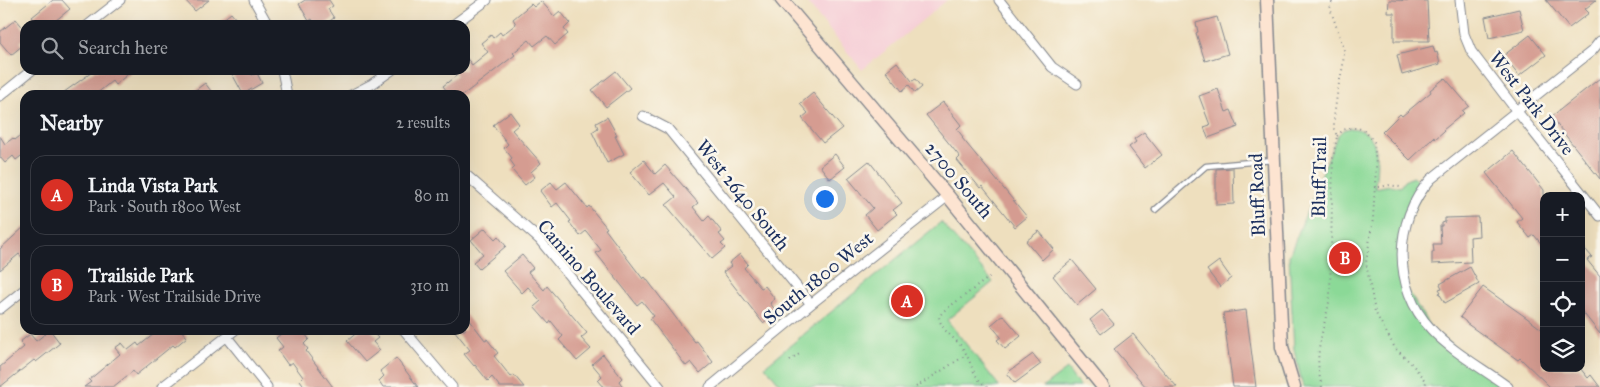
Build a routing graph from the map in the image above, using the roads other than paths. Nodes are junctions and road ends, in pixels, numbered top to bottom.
1 (120, 0) edge
2 (254, 0) edge
3 (487, 0) edge
4 (782, 0) edge
5 (999, 0) edge
6 (1267, 0) edge
7 (1460, 0) edge
8 (94, 20) edge
9 (265, 20) edge
10 (460, 20) edge
11 (1600, 41) edge
12 (26, 75) edge
13 (283, 75) edge
14 (385, 75) edge
15 (1077, 84) dead end
16 (285, 90) edge
17 (361, 90) edge
18 (0, 96) edge
19 (1516, 110) junction
20 (642, 116) dead end
21 (1274, 160) junction
22 (470, 178) edge
23 (948, 196) junction
24 (1155, 210) dead end
25 (1600, 216) edge
26 (20, 293) edge
27 (811, 304) junction
28 (0, 309) edge
29 (230, 335) edge
30 (408, 335) edge
31 (227, 337) junction
32 (162, 387) edge
33 (267, 387) edge
34 (452, 387) edge
35 (660, 387) edge
36 (710, 387) edge
37 (1103, 387) edge
38 (1294, 387) edge
39 (1508, 387) edge

1 - 8 street
2 - 9 street
3 - 10 street
4 - 23 main road, 2700 South
5 - 15 street
6 - 21 main road, Bluff Road
7 - 19 street, West Park Drive
11 - 19 street
12 - 18 street
13 - 16 street
14 - 17 street
19 - 25 street, West Park Drive
19 - 39 street
20 - 27 street, West 2640 South
21 - 24 lane
21 - 38 main road, Bluff Road
22 - 35 street, Camino Boulevard
23 - 27 street, South 1800 West
23 - 37 main road, 2700 South
26 - 28 street
27 - 36 street, South 1800 West
29 - 31 street
30 - 34 street
31 - 32 street
31 - 33 street

